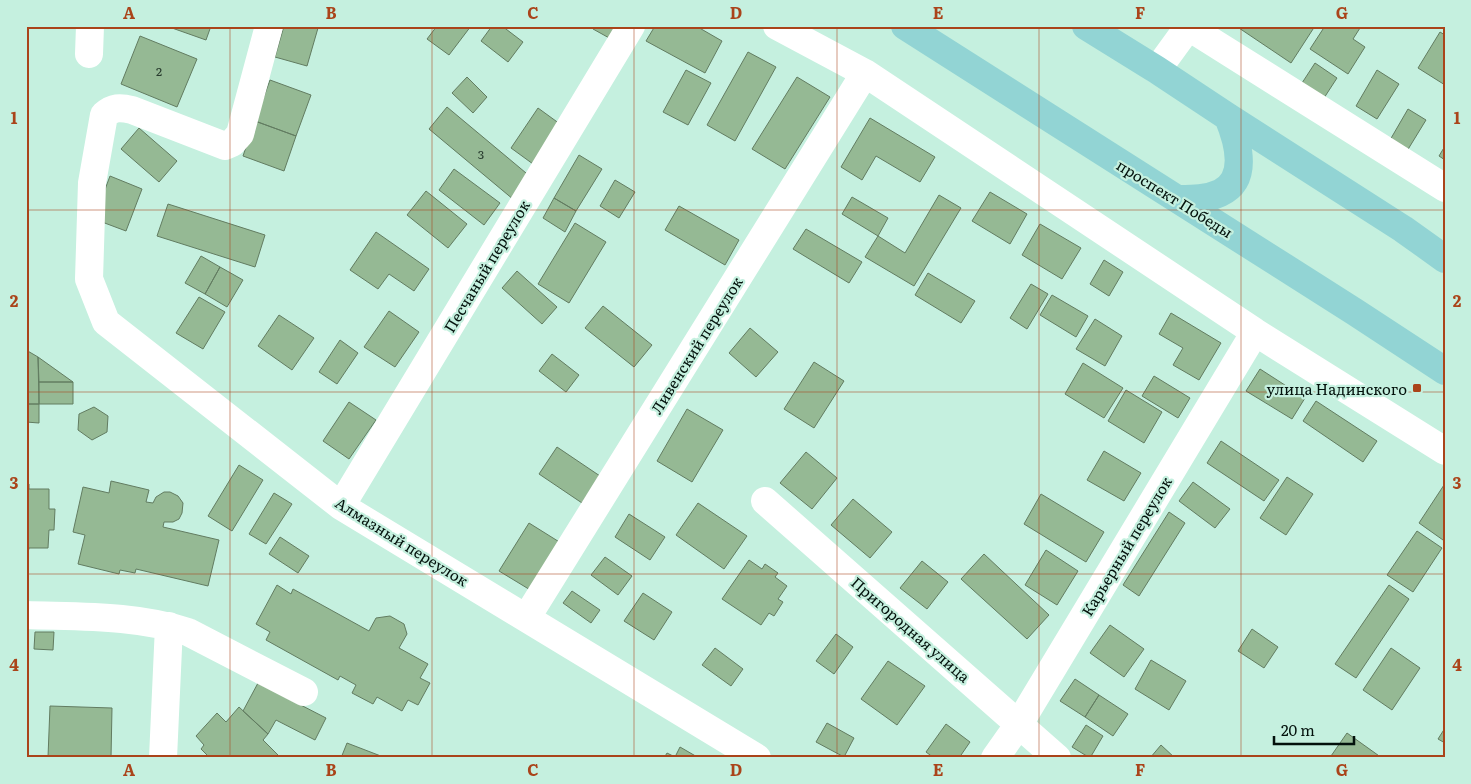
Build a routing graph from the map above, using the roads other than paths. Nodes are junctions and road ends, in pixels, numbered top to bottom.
1 (90, 26) edge
2 (269, 26) edge
3 (631, 26) edge
4 (777, 26) edge
5 (905, 26) edge
6 (1086, 26) edge
7 (1188, 27) edge
8 (89, 54) dead end
9 (1157, 70) junction
10 (865, 73) junction
11 (1228, 117) junction
12 (1445, 188) edge
13 (1179, 200) junction
14 (1445, 259) edge
15 (1255, 332) junction
16 (1445, 371) edge
17 (1445, 451) edge
18 (765, 501) dead end
19 (341, 506) junction
20 (26, 616) edge
21 (527, 617) junction
22 (169, 626) junction
23 (304, 692) dead end
24 (1019, 724) junction
25 (163, 758) edge
26 (757, 758) edge
27 (995, 758) edge
28 (1057, 758) edge

1 - 8 street
2 - 19 street, Алмазный переулок
3 - 19 street, Песчаный переулок
4 - 10 street
5 - 13 main road, проспект Победы
6 - 9 main road
7 - 9 street
7 - 12 street
9 - 11 main road
10 - 15 street
10 - 21 street, Ливенский переулок
11 - 13 main road
11 - 14 main road
13 - 16 main road, проспект Победы
15 - 17 street
15 - 24 street, Карьерный переулок
18 - 24 street, Пригородная улица
19 - 21 street, Алмазный переулок
20 - 22 street
21 - 26 street, Алмазный переулок
22 - 23 street
22 - 25 street
24 - 27 street, Карьерный переулок
24 - 28 street, Пригородная улица

